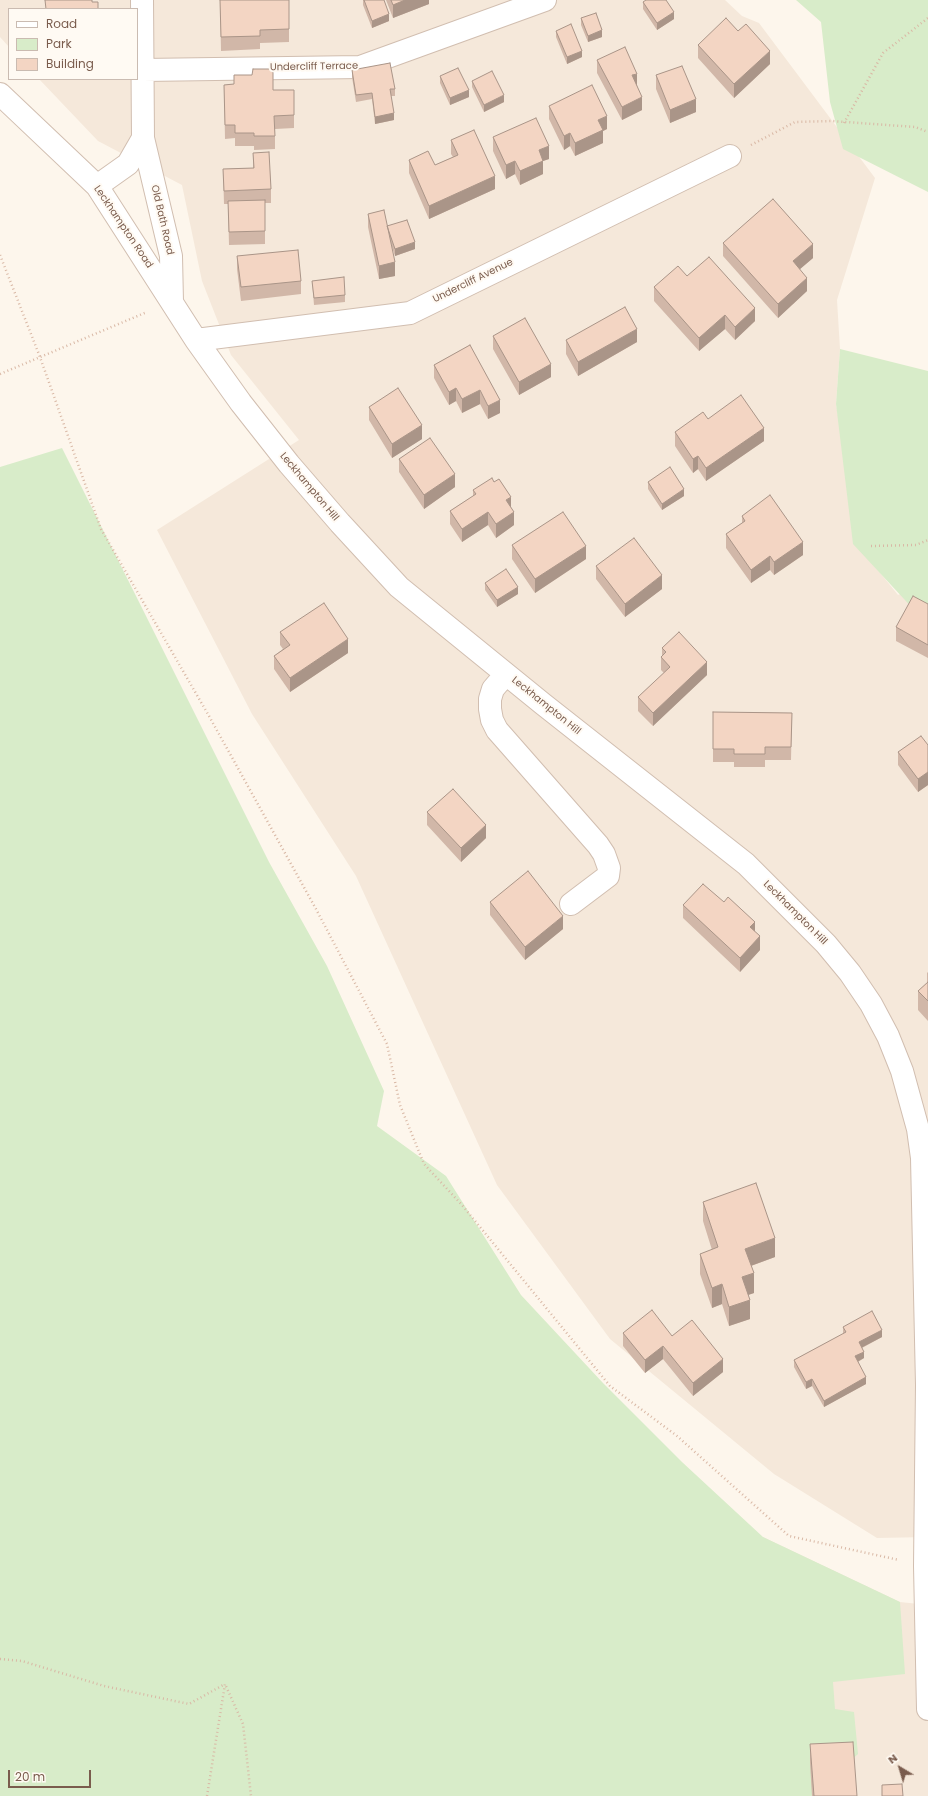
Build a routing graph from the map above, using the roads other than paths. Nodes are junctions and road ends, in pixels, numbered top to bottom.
1 (142, 0) edge
2 (545, 0) edge
3 (143, 70) junction
4 (0, 94) edge
5 (143, 138) junction
6 (730, 156) road end
7 (98, 186) junction
8 (172, 302) junction
9 (196, 340) junction
10 (506, 674) junction
11 (571, 904) dead end
12 (926, 1566) edge
13 (928, 1709) edge

1 - 3 street, Old Bath Road
2 - 3 street, Undercliff Terrace
3 - 5 street, Old Bath Road
4 - 7 street, Leckhampton Road
5 - 7 street, Old Bath Road
5 - 8 street, Old Bath Road
6 - 9 street, Undercliff Avenue
7 - 8 street, Leckhampton Road
8 - 9 street, Leckhampton Road
9 - 10 street, Leckhampton Hill
10 - 11 street
10 - 12 street, Leckhampton Hill
12 - 13 street, Leckhampton Hill

